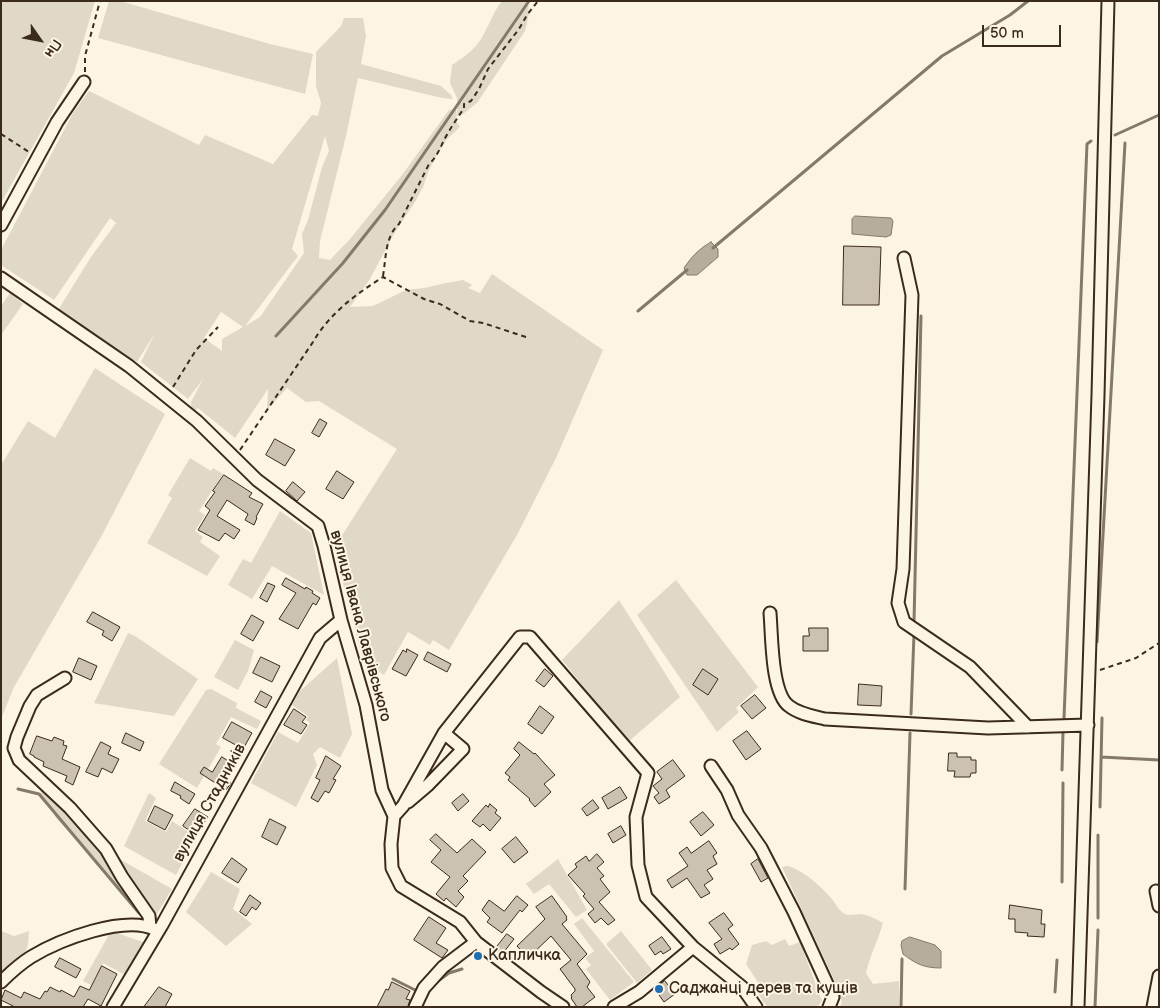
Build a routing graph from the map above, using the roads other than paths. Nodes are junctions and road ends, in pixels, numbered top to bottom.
1 (1108, 1) edge
2 (84, 82) road end
3 (1, 225) edge
4 (904, 258) dead end
5 (1, 278) edge
6 (770, 613) dead end
7 (341, 620) junction
8 (65, 678) dead end
9 (1088, 725) junction
10 (1028, 727) junction
11 (444, 733) junction
12 (711, 766) dead end
13 (402, 806) junction
14 (394, 816) junction
15 (1156, 891) dead end
16 (1159, 906) edge
17 (154, 929) junction
18 (476, 942) junction
19 (693, 947) junction
20 (1159, 976) edge
21 (1, 982) edge
22 (113, 1007) edge
23 (415, 1007) edge
24 (563, 1007) edge
25 (614, 1007) edge
26 (756, 1007) edge
27 (829, 1007) edge
28 (1078, 1007) edge
29 (1153, 1007) edge

1 - 9 street
2 - 3 street
4 - 10 street
5 - 7 street, вулиця Івана Лаврівського
6 - 10 street
7 - 14 street, вулиця Івана Лаврівського
7 - 17 street, вулиця Стадників
8 - 17 street
9 - 10 street
9 - 28 street
11 - 13 street
11 - 13 street
11 - 19 street
12 - 27 street
13 - 14 street
14 - 18 street
15 - 16 street
17 - 21 street
17 - 22 street, вулиця Стадників
18 - 23 street
18 - 24 street
19 - 25 street
19 - 26 street
20 - 29 street

